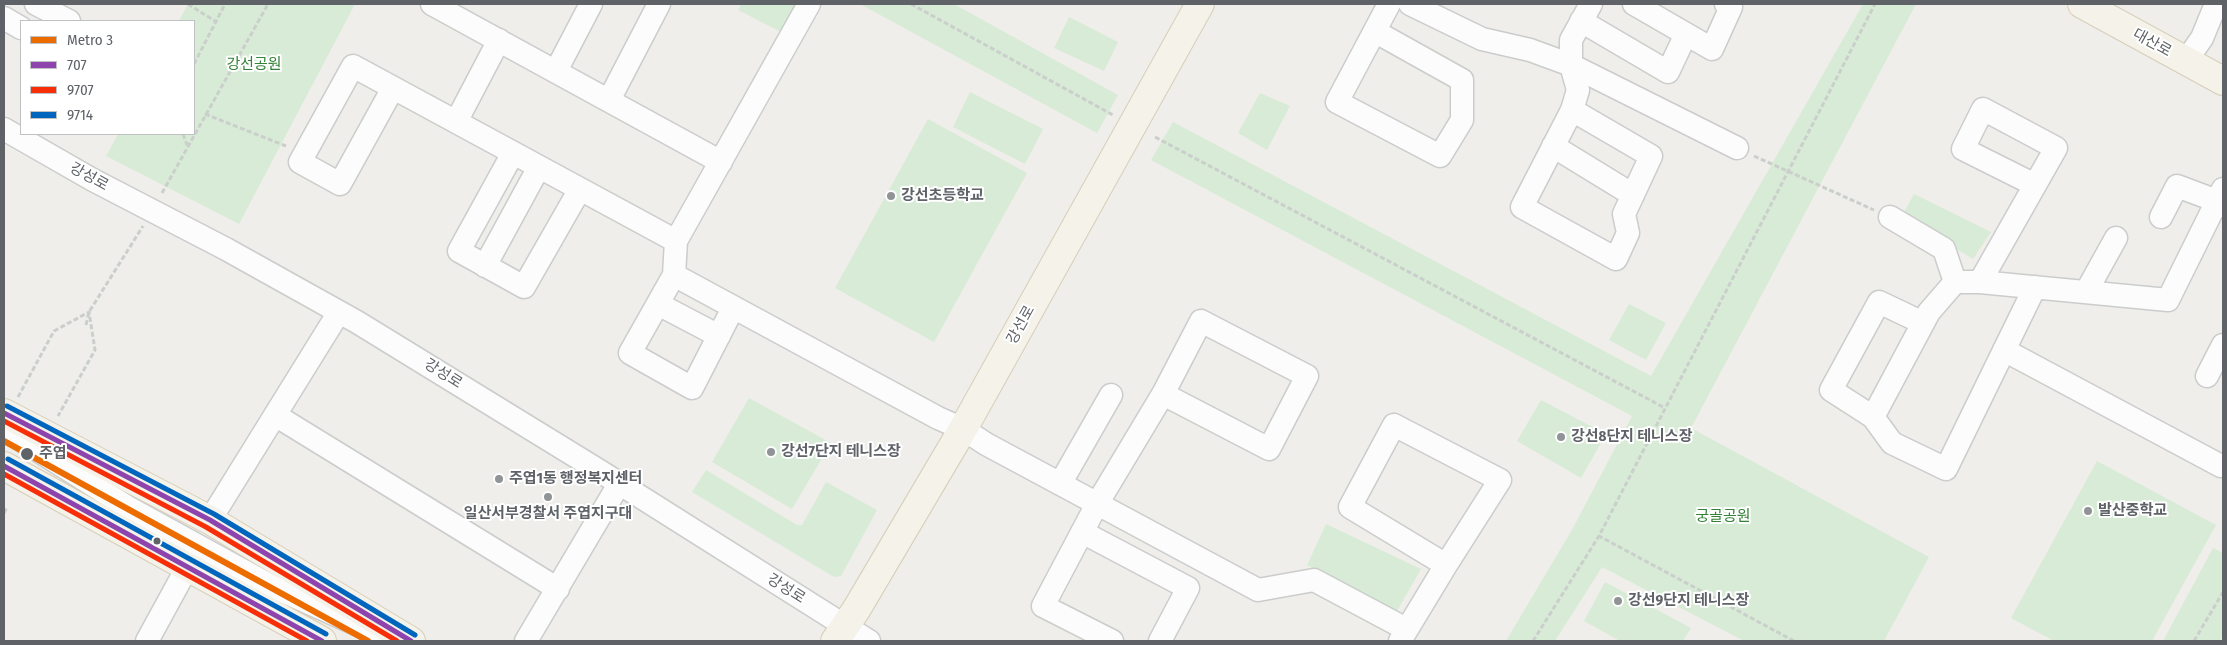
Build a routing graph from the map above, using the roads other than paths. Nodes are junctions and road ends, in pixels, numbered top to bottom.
1 (436, 4) edge
2 (592, 4) edge
3 (659, 4) edge
4 (810, 4) edge
5 (1200, 4) edge
6 (1389, 4) edge
7 (1410, 4) edge
8 (1634, 4) edge
9 (1726, 4) edge
10 (2082, 4) edge
11 (2216, 4) edge
12 (44, 10) edge
13 (1586, 12) edge
14 (4, 18) edge
15 (66, 20) edge
16 (20, 27) edge
17 (1376, 32) junction
18 (1686, 34) junction
19 (499, 40) junction
20 (2186, 61) junction
21 (1571, 65) junction
22 (556, 71) junction
23 (2223, 81) edge
24 (393, 88) junction
25 (608, 100) junction
26 (1572, 110) junction
27 (456, 122) junction
28 (4, 130) edge
29 (1553, 146) junction
30 (1737, 148) road end
31 (513, 153) junction
32 (721, 162) junction
33 (539, 167) junction
34 (2035, 185) dead end
35 (580, 189) junction
36 (1633, 195) junction
37 (2221, 199) edge
38 (2161, 216) dead end
39 (1890, 217) road end
40 (2116, 238) dead end
41 (676, 242) junction
42 (485, 266) junction
43 (674, 275) junction
44 (1955, 282) junction
45 (1980, 282) junction
46 (2035, 287) junction
47 (2086, 292) junction
48 (658, 304) junction
49 (733, 308) junction
50 (339, 312) junction
51 (1923, 323) junction
52 (719, 336) junction
53 (2223, 345) edge
54 (2004, 350) junction
55 (2207, 376) dead end
56 (1111, 394) dead end
57 (1163, 394) junction
58 (11, 406) edge
59 (275, 415) junction
60 (1873, 417) junction
61 (4, 429) edge
62 (963, 429) junction
63 (4, 445) edge
64 (4, 466) edge
65 (2221, 466) dead end
66 (619, 484) junction
67 (1060, 484) junction
68 (1098, 504) junction
69 (210, 520) junction
70 (1082, 532) junction
71 (1446, 564) junction
72 (188, 566) junction
73 (558, 589) junction
74 (273, 613) junction
75 (840, 633) edge
76 (1403, 635) edge
77 (147, 641) edge
78 (322, 641) edge
79 (395, 641) edge
80 (411, 641) edge
81 (526, 641) edge
82 (869, 641) edge
83 (1112, 641) edge
84 (1160, 641) edge

1 - 19 street
2 - 22 street
3 - 25 street
4 - 32 street
5 - 62 main road, 강선로
6 - 17 street
7 - 21 street
8 - 18 street
9 - 18 street
10 - 20 main road, 대산로
11 - 20 street
12 - 15 street
13 - 18 street
13 - 21 street
14 - 16 street
17 - 17 street
19 - 22 street
19 - 27 street
20 - 23 main road, 대산로
21 - 26 street
21 - 30 street
22 - 25 street
24 - 24 street
24 - 27 street
25 - 32 street
26 - 29 street
26 - 36 street
27 - 31 street
28 - 50 street, 강성로
29 - 36 street
29 - 36 street
31 - 33 street
31 - 42 street
32 - 41 street
33 - 35 street
33 - 42 street
34 - 45 street
35 - 41 street
35 - 42 street
37 - 38 street
37 - 47 street
39 - 44 street
40 - 47 street
41 - 43 street
43 - 48 street
43 - 49 street
44 - 45 street
44 - 51 street
45 - 46 street
46 - 47 street
46 - 54 street
48 - 52 street
48 - 52 street
49 - 52 street
49 - 62 street
50 - 59 street
50 - 66 street, 강성로
51 - 60 street
51 - 60 street
53 - 55 street
54 - 60 street
54 - 65 street
56 - 67 street
57 - 57 street
57 - 68 street
58 - 69 main road
59 - 69 street
59 - 73 street
61 - 79 street
62 - 67 street
62 - 75 main road, 강선로
63 - 74 street
64 - 72 main road
66 - 73 street
66 - 75 street, 강성로
67 - 68 street
68 - 70 street
68 - 76 street
69 - 80 main road
70 - 83 street
70 - 84 street
71 - 71 street
71 - 76 street
72 - 74 main road
72 - 77 street
73 - 81 street
74 - 78 main road
75 - 82 street, 강성로

